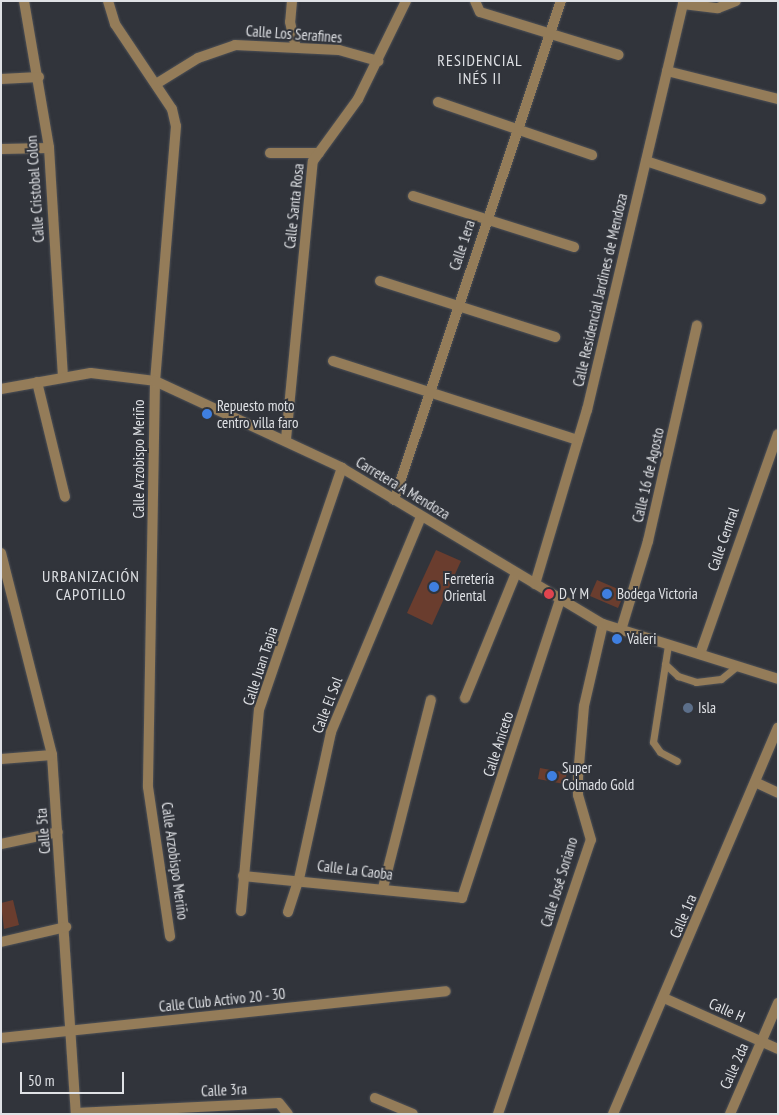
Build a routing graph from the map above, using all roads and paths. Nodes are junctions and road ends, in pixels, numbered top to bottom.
1 (24, 1) edge
2 (108, 1) edge
3 (292, 1) edge
4 (406, 1) edge
5 (475, 1) edge
6 (561, 1) edge
7 (736, 1) edge
8 (683, 2) edge
9 (550, 35) junction
10 (296, 47) junction
11 (619, 55) dead end
12 (378, 61) junction
13 (667, 71) junction
14 (39, 77) junction
15 (1, 78) edge
16 (156, 84) junction
17 (778, 99) edge
18 (438, 102) dead end
19 (515, 129) junction
20 (49, 148) junction
21 (1, 149) edge
22 (270, 153) dead end
23 (319, 153) junction
24 (592, 155) dead end
25 (646, 161) junction
26 (413, 196) dead end
27 (760, 199) dead end
28 (486, 219) junction
29 (574, 247) dead end
30 (380, 281) dead end
31 (458, 306) junction
32 (697, 326) dead end
33 (555, 337) dead end
34 (333, 361) dead end
35 (63, 377) junction
36 (154, 381) junction
37 (37, 382) junction
38 (1, 389) edge
39 (430, 393) junction
40 (778, 434) edge
41 (286, 439) junction
42 (578, 440) junction
43 (342, 468) junction
44 (65, 497) dead end
45 (394, 500) junction
46 (421, 517) junction
47 (1, 552) edge
48 (516, 573) junction
49 (535, 584) junction
50 (561, 597) junction
51 (603, 624) junction
52 (621, 630) junction
53 (668, 644) junction
54 (700, 654) junction
55 (665, 664) junction
56 (737, 666) junction
57 (778, 679) edge
58 (466, 698) dead end
59 (430, 700) dead end
60 (778, 728) edge
61 (52, 755) junction
62 (1, 759) edge
63 (677, 761) dead end
64 (757, 783) junction
65 (778, 793) edge
66 (58, 832) junction
67 (1, 844) edge
68 (243, 876) junction
69 (299, 879) junction
70 (383, 888) junction
71 (462, 898) joint
72 (241, 911) dead end
73 (288, 912) dead end
74 (66, 927) junction
75 (170, 936) dead end
76 (1, 942) edge
77 (446, 991) dead end
78 (664, 998) junction
79 (778, 1003) edge
80 (72, 1032) junction
81 (1, 1038) edge
82 (761, 1042) junction
83 (778, 1049) edge
84 (375, 1098) dead end
85 (286, 1109) edge
86 (76, 1113) edge
87 (413, 1114) edge
88 (498, 1114) edge
89 (613, 1114) edge
90 (730, 1114) edge

1 - 14 street, Calle Cristobal Colon
2 - 16 street, Calle Arzobispo Meriño
3 - 10 street
4 - 12 street, Calle Santa Rosa
5 - 9 street
6 - 9 street, Calle 1era
7 - 8 street
8 - 13 street, Calle Residencial Jardines de Mendoza
9 - 11 street
9 - 19 street, Calle 1era
10 - 12 street, Calle Los Serafines
10 - 16 street, Calle Los Serafines
12 - 23 street, Calle Santa Rosa
13 - 17 street
13 - 25 street, Calle Residencial Jardines de Mendoza
14 - 15 street
14 - 20 street, Calle Cristobal Colon
16 - 36 street, Calle Arzobispo Meriño
18 - 19 street
19 - 24 street
19 - 28 street, Calle 1era
20 - 21 street
20 - 35 street, Calle Cristobal Colon
22 - 23 street
23 - 41 street, Calle Santa Rosa
25 - 27 street
25 - 42 street, Calle Residencial Jardines de Mendoza
26 - 28 street
28 - 29 street
28 - 31 street, Calle 1era
30 - 31 street
31 - 33 street
31 - 39 street, Calle 1era
32 - 52 street, Calle 16 de Agosto
34 - 39 street
35 - 36 street, Carretera A Mendoza
35 - 37 street, Carretera A Mendoza
36 - 41 street, Carretera A Mendoza
36 - 75 street, Calle Arzobispo Meriño
37 - 38 street, Carretera A Mendoza
37 - 44 street
39 - 42 street
39 - 45 street, Calle 1era
40 - 54 street, Calle Central
41 - 43 street, Carretera A Mendoza
42 - 49 street, Calle Residencial Jardines de Mendoza
43 - 45 street, Carretera A Mendoza
43 - 68 street, Calle Juan Tapia
45 - 46 street, Carretera A Mendoza
46 - 48 street, Carretera A Mendoza
46 - 69 street, Calle El Sol
47 - 61 street, Calle 5ta
48 - 49 street, Carretera A Mendoza
48 - 58 street
49 - 50 street, Carretera A Mendoza
50 - 51 street, Carretera A Mendoza
50 - 71 street, Calle Aniceto
51 - 52 street, Carretera A Mendoza
51 - 88 street, Calle José Soriano
52 - 53 street, Carretera A Mendoza
53 - 54 street, Carretera A Mendoza
53 - 55 lane
54 - 56 street, Carretera A Mendoza
55 - 56 lane
55 - 63 lane
56 - 57 street, Carretera A Mendoza
59 - 70 street
60 - 64 street, Calle 1ra
61 - 62 street
61 - 66 street, Calle 5ta
64 - 65 street
64 - 78 street, Calle 1ra
66 - 67 street
66 - 74 street, Calle 5ta
68 - 69 street, Calle La Caoba
68 - 72 street, Calle Juan Tapia
69 - 70 street, Calle La Caoba
69 - 73 street, Calle El Sol
70 - 71 street, Calle La Caoba
74 - 76 street
74 - 80 street, Calle 5ta
77 - 80 street, Calle Club Activo 20 - 30
78 - 82 street, Calle H
78 - 89 street, Calle 1ra
79 - 82 street, Calle 2da
80 - 81 street, Calle Club Activo 20 - 30
80 - 86 street, Calle 5ta
82 - 83 street, Calle H
82 - 90 street, Calle 2da
84 - 87 street
85 - 86 street, Calle 3ra

